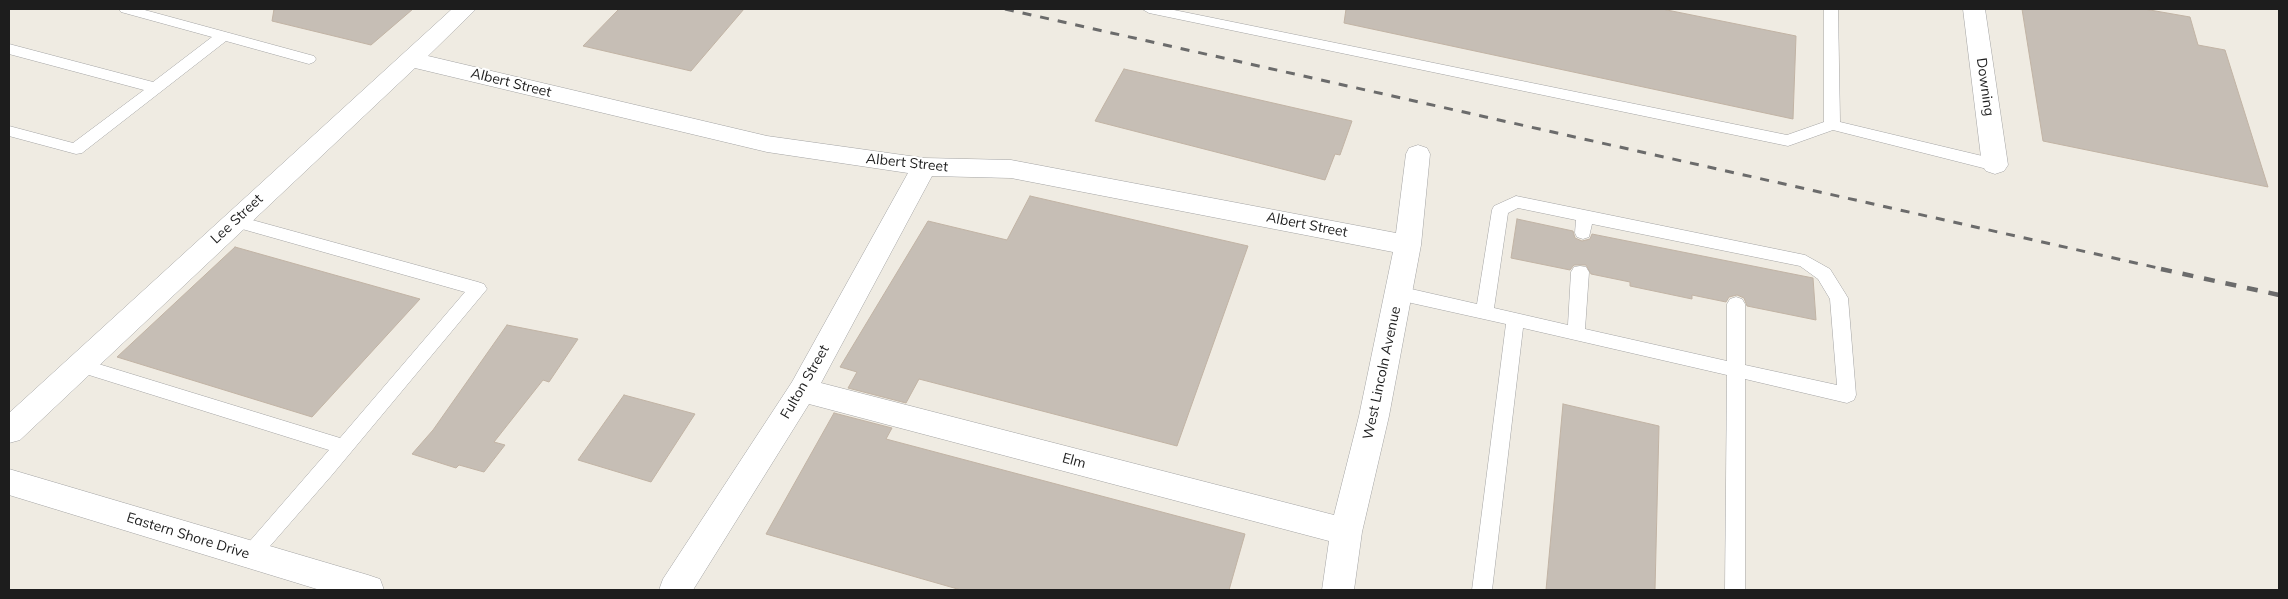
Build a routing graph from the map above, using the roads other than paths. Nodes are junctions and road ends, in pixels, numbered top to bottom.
1 (126, 9) edge
2 (465, 9) edge
3 (1149, 9) edge
4 (1831, 9) edge
5 (1974, 9) edge
6 (224, 35) junction
7 (9, 49) edge
8 (310, 59) dead end
9 (410, 59) junction
10 (156, 88) junction
11 (1832, 125) junction
12 (9, 131) edge
13 (1418, 154) dead end
14 (1996, 165) joint
15 (924, 167) junction
16 (234, 221) junction
17 (1408, 245) junction
18 (1580, 272) dead end
19 (1398, 293) junction
20 (1736, 304) dead end
21 (1484, 313) junction
22 (1515, 320) junction
23 (1576, 333) junction
24 (79, 365) junction
25 (1736, 370) junction
26 (802, 390) junction
27 (9, 431) edge
28 (344, 447) junction
29 (9, 482) edge
30 (1346, 532) junction
31 (250, 555) junction
32 (368, 590) edge
33 (675, 590) edge
34 (1338, 590) edge
35 (1482, 590) edge
36 (1735, 590) edge

1 - 6 lane
2 - 9 street, Lee Street
3 - 11 lane
4 - 11 lane
5 - 14 street, Downing
6 - 8 lane
6 - 10 lane
7 - 10 lane
9 - 15 street, Albert Street
9 - 16 street, Lee Street
10 - 12 lane
11 - 14 lane
13 - 17 street, West Lincoln Avenue
15 - 17 street, Albert Street
15 - 26 street, Fulton Street
16 - 24 street, Lee Street
16 - 28 lane
17 - 19 street, West Lincoln Avenue
18 - 23 lane
19 - 21 lane
19 - 30 street, West Lincoln Avenue
20 - 25 lane
21 - 22 lane
21 - 25 lane
22 - 23 lane
22 - 35 lane
23 - 25 lane
24 - 27 street, Lee Street
24 - 28 lane
25 - 36 lane
26 - 30 street, Elm
26 - 33 street, Fulton Street
28 - 31 lane
29 - 31 street, Eastern Shore Drive
30 - 34 street, West Lincoln Avenue
31 - 32 street, Eastern Shore Drive

